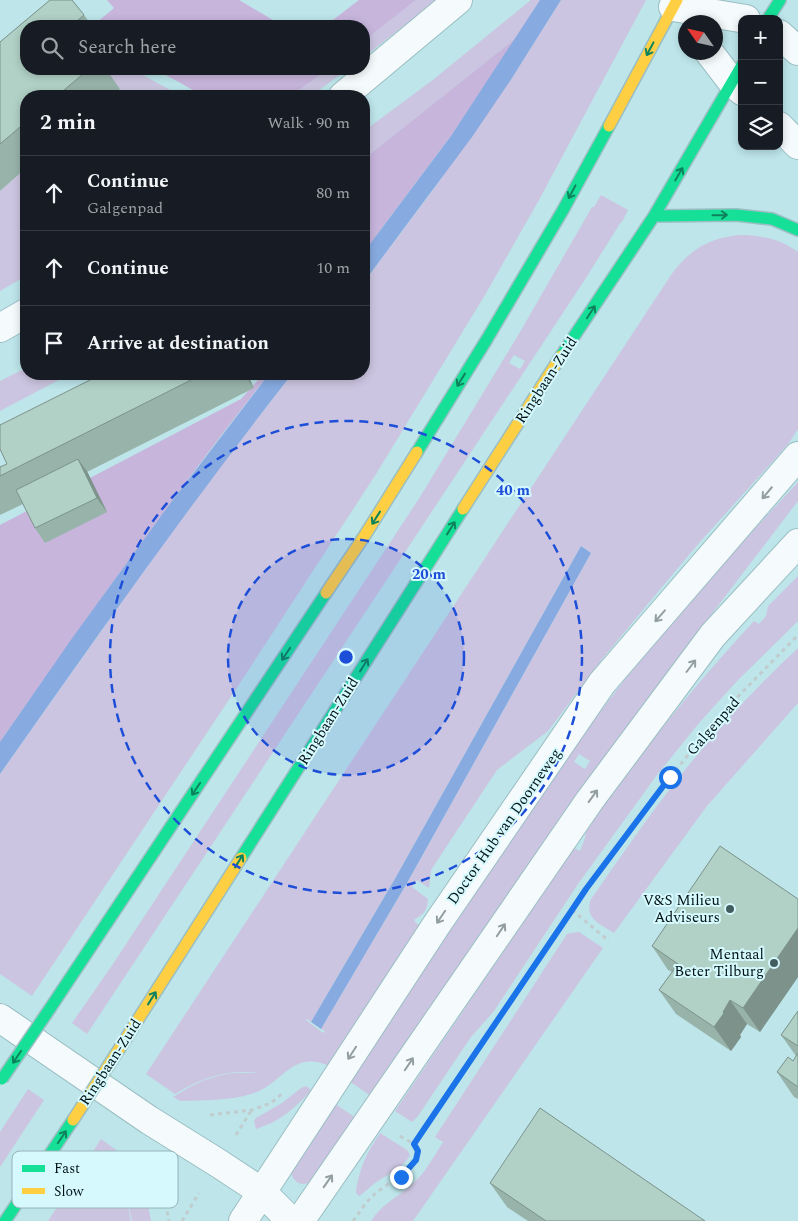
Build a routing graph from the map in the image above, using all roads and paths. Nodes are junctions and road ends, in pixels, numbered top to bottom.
1 (458, 0) edge
2 (780, 0) edge
3 (679, 10) edge
4 (771, 15) edge
5 (738, 18) edge
6 (783, 38) edge
7 (798, 51) edge
8 (718, 60) edge
9 (370, 73) edge
10 (368, 75) edge
11 (738, 79) edge
12 (738, 82) edge
13 (350, 90) edge
14 (783, 130) edge
15 (798, 145) edge
16 (654, 216) junction
17 (798, 230) edge
18 (20, 316) edge
19 (0, 328) edge
20 (798, 456) edge
21 (798, 543) edge
22 (798, 635) edge
23 (572, 910) junction
24 (608, 941) dead end
25 (0, 1018) edge
26 (1, 1080) edge
27 (52, 1151) edge
28 (262, 1192) junction
29 (14, 1208) edge
30 (5, 1221) edge
31 (243, 1221) edge
32 (291, 1221) edge
33 (300, 1221) edge
34 (353, 1221) edge

1 - 9 street
2 - 4 main road
3 - 5 street
3 -> 26 main road, bridge
6 - 7 street
8 - 11 street
10 - 13 street
16 -> 12 main road, Ringbaan-Zuid
14 - 15 street
16 -> 17 main road
27 -> 16 main road, Ringbaan-Zuid, bridge
18 - 19 street
20 -> 28 street, Doctor Hub van Doorneweg
33 -> 21 street
22 - 23 path, Galgenpad
23 - 24 path
23 - 34 path, Galgenpad
25 - 28 street
28 - 31 street, Doctor Hub van Doorneweg
28 - 32 street
30 -> 29 main road, Ringbaan-Zuid, bridge

